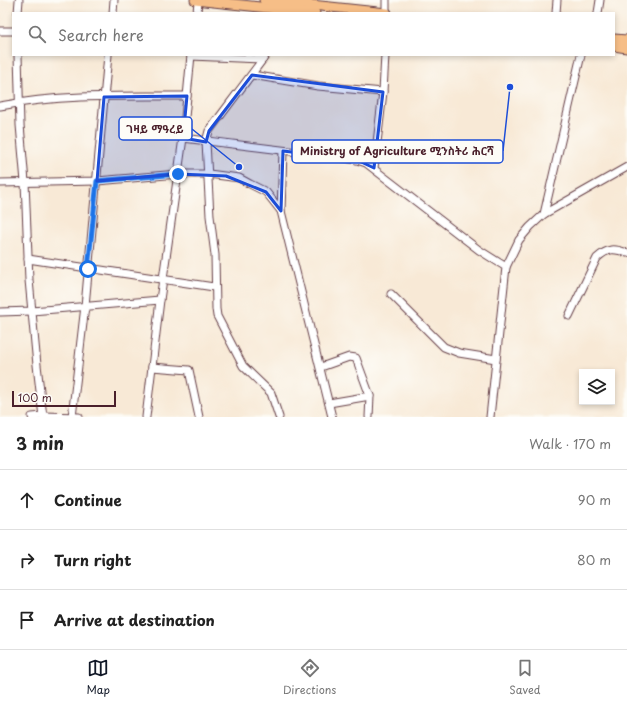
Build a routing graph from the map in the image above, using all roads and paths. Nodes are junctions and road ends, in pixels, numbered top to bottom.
1 (19, 0) edge
2 (114, 0) edge
3 (195, 0) edge
4 (198, 0) edge
5 (264, 0) edge
6 (386, 0) edge
7 (557, 0) edge
8 (600, 0) edge
9 (300, 9) edge
10 (18, 12) edge
11 (112, 12) edge
12 (197, 12) edge
13 (311, 12) edge
14 (364, 12) edge
15 (386, 12) edge
16 (556, 12) edge
17 (598, 12) edge
18 (0, 30) edge
19 (12, 31) edge
20 (615, 39) edge
21 (627, 40) edge
22 (615, 46) edge
23 (627, 48) edge
24 (18, 56) edge
25 (108, 56) edge
26 (191, 56) edge
27 (228, 56) edge
28 (384, 56) edge
29 (581, 56) edge
30 (264, 57) edge
31 (252, 75) junction
32 (383, 92) junction
33 (187, 96) junction
34 (104, 97) junction
35 (20, 102) junction
36 (0, 106) edge
37 (183, 138) junction
38 (206, 142) junction
39 (283, 151) junction
40 (627, 167) edge
41 (374, 168) junction
42 (178, 174) junction
43 (209, 174) junction
44 (97, 181) junction
45 (25, 182) junction
46 (0, 184) edge
47 (281, 211) junction
48 (544, 214) junction
49 (627, 253) edge
50 (28, 260) junction
51 (506, 267) junction
52 (88, 269) junction
53 (163, 280) junction
54 (214, 287) junction
55 (391, 294) dead end
56 (160, 300) junction
57 (85, 306) junction
58 (32, 311) junction
59 (0, 312) edge
60 (569, 316) dead end
61 (496, 359) junction
62 (152, 367) junction
63 (321, 367) junction
64 (370, 396) junction
65 (329, 403) junction
66 (43, 416) edge
67 (32, 417) edge
68 (72, 417) edge
69 (79, 417) edge
70 (146, 417) edge
71 (199, 417) edge
72 (279, 417) edge
73 (332, 417) edge
74 (369, 417) edge
75 (490, 417) edge

1 - 10 street
2 - 11 street
3 - 4 main road
4 - 9 main road
4 - 12 street
5 - 9 main road
6 - 15 street
7 - 16 street
8 - 17 street
9 - 13 main road
9 - 14 main road
18 - 19 street
20 - 21 main road
22 - 23 main road
24 - 35 street
25 - 34 street
26 - 33 street
27 - 30 street
28 - 32 street
29 - 48 street
30 - 31 street
31 - 32 street
31 - 38 street
32 - 41 street
33 - 34 street
33 - 37 street
34 - 35 street
34 - 44 street
35 - 36 street
35 - 45 street
37 - 38 street
37 - 42 street
38 - 39 street
38 - 43 street
39 - 41 street
39 - 47 street
40 - 48 street
41 - 51 street
42 - 43 street
42 - 44 street
42 - 53 street
43 - 47 street
43 - 54 street
44 - 45 street
44 - 52 street
45 - 46 street
45 - 50 street
47 - 63 street
48 - 51 street
49 - 60 street
50 - 52 street
50 - 58 street
51 - 61 street
52 - 53 street
52 - 57 street
53 - 54 street
53 - 56 street
54 - 72 street
55 - 61 street
56 - 57 street
56 - 62 street
57 - 58 street
57 - 68 street
58 - 59 street
58 - 66 street
61 - 75 street
62 - 70 street
62 - 71 street
63 - 64 street
63 - 65 street
64 - 65 street
64 - 74 street
65 - 73 street
66 - 67 street
66 - 68 street
68 - 69 street

